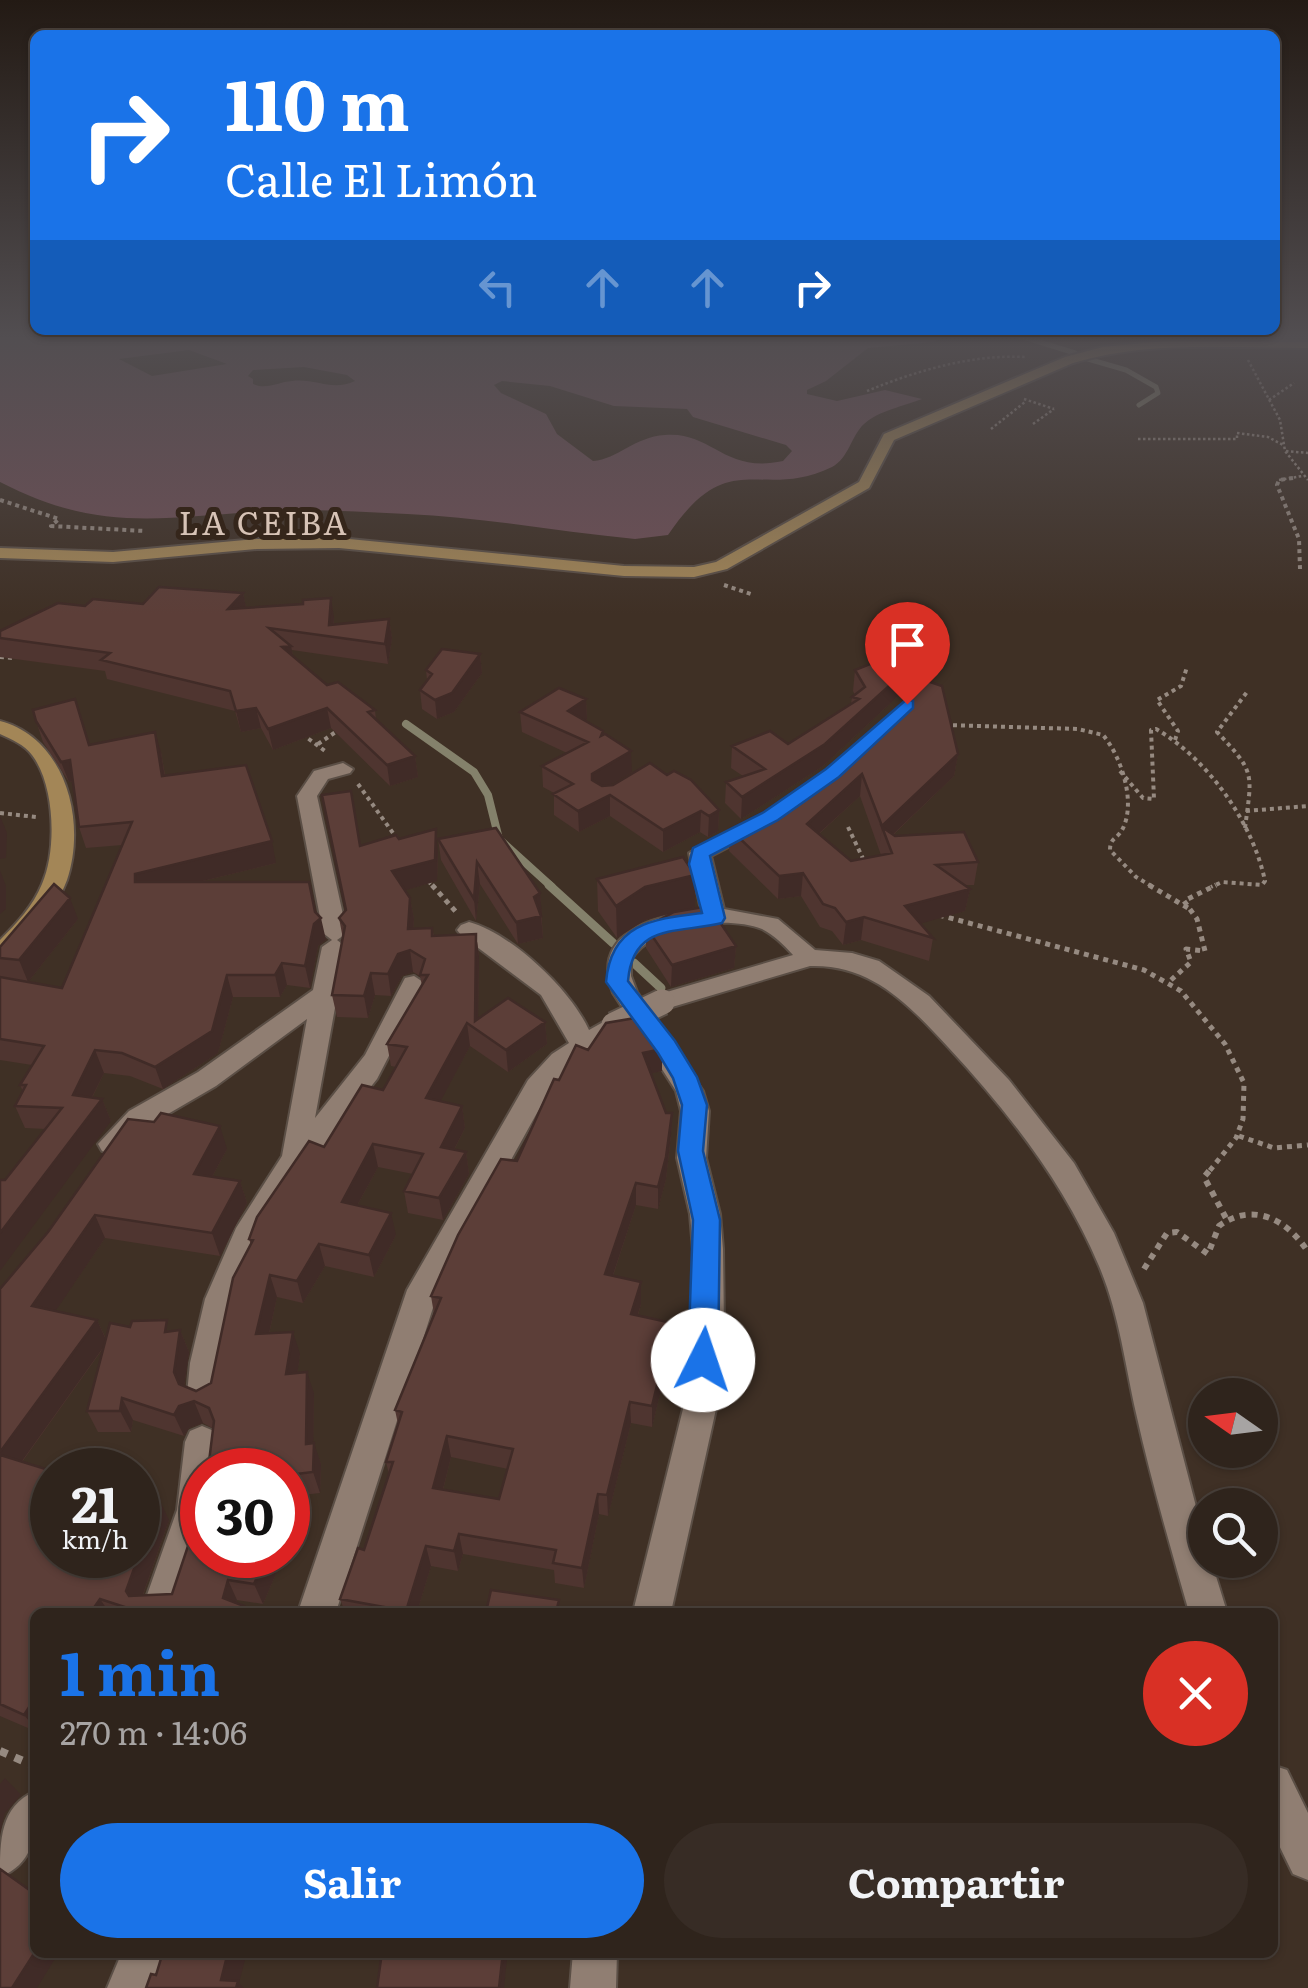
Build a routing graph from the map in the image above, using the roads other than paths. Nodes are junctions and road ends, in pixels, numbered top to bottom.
1 (909, 429) edge
2 (0, 553) edge
3 (0, 727) edge
4 (343, 768) road end
5 (771, 816) edge
6 (714, 918) junction
7 (469, 930) edge
8 (0, 953) edge
9 (810, 958) junction
10 (414, 984) dead end
11 (328, 992) junction
12 (583, 1045) junction
13 (296, 1158) junction
14 (98, 1164) edge
15 (204, 1394) edge
16 (202, 1442) dead end
17 (161, 1608) edge
18 (318, 1608) edge
19 (653, 1608) edge
20 (1207, 1608) edge
21 (1278, 1797) edge
22 (30, 1818) edge
23 (0, 1856) edge
24 (1308, 1858) edge
25 (142, 1958) edge
26 (595, 1958) edge
27 (130, 1988) edge
28 (593, 1988) edge

1 - 2 main road
3 - 8 main road
4 - 11 street
5 - 6 street
6 - 9 street
6 - 19 street
7 - 12 street
9 - 12 street, bridge
9 - 20 street
10 - 13 street
11 - 13 street
11 - 14 street
12 - 18 street
13 - 15 street
16 - 17 street
21 - 24 street
22 - 23 street
25 - 27 street
26 - 28 street

